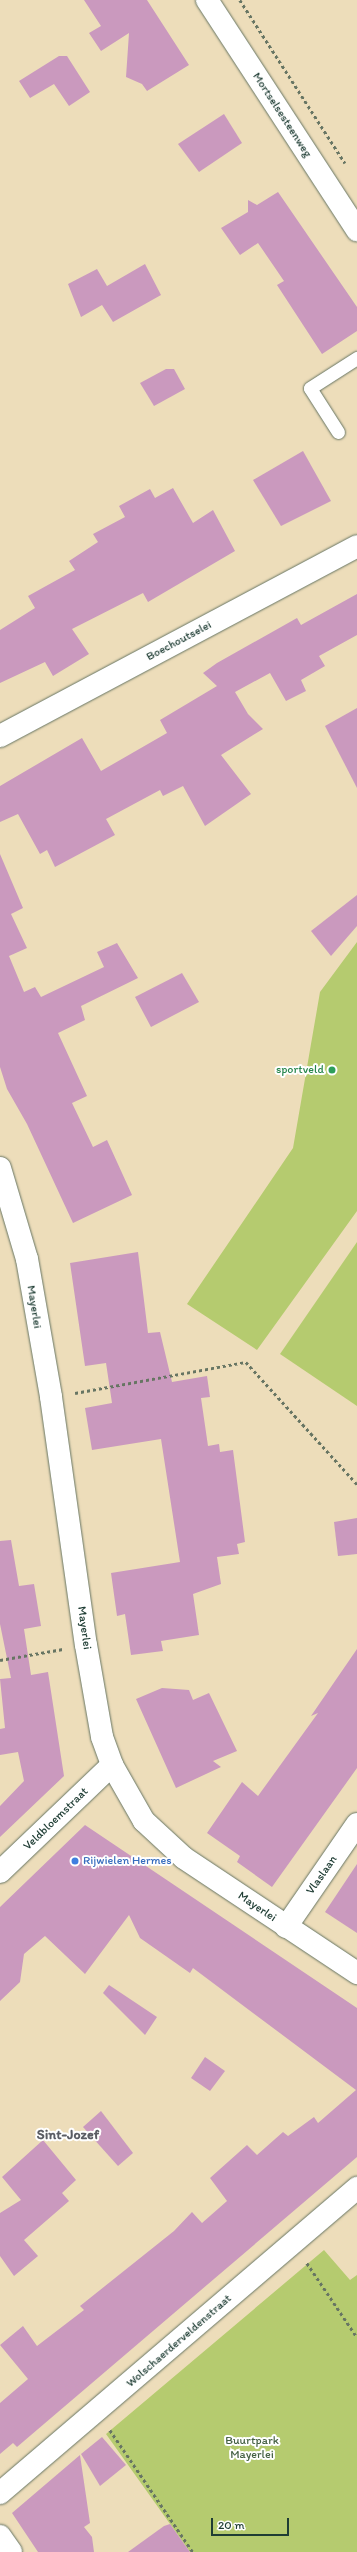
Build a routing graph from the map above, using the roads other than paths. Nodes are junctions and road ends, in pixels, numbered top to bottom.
1 (207, 0) edge
2 (357, 230) edge
3 (357, 358) edge
4 (338, 432) dead end
5 (357, 546) edge
6 (0, 736) edge
7 (0, 1168) edge
8 (112, 1765) junction
9 (357, 1824) edge
10 (0, 1872) edge
11 (286, 1927) junction
12 (357, 1973) edge
13 (357, 2188) edge
14 (0, 2493) edge
15 (0, 2536) edge
16 (10, 2552) edge

1 - 2 street, Mortselsesteenweg
3 - 4 lane
5 - 6 street, Boechoutselei
7 - 8 street, Mayerlei
8 - 10 street, Veldbloemstraat
8 - 11 street, Mayerlei
9 - 11 street, Vlaslaan
11 - 12 street, Mayerlei
13 - 14 street, Wolschaerderveldenstraat
15 - 16 street

